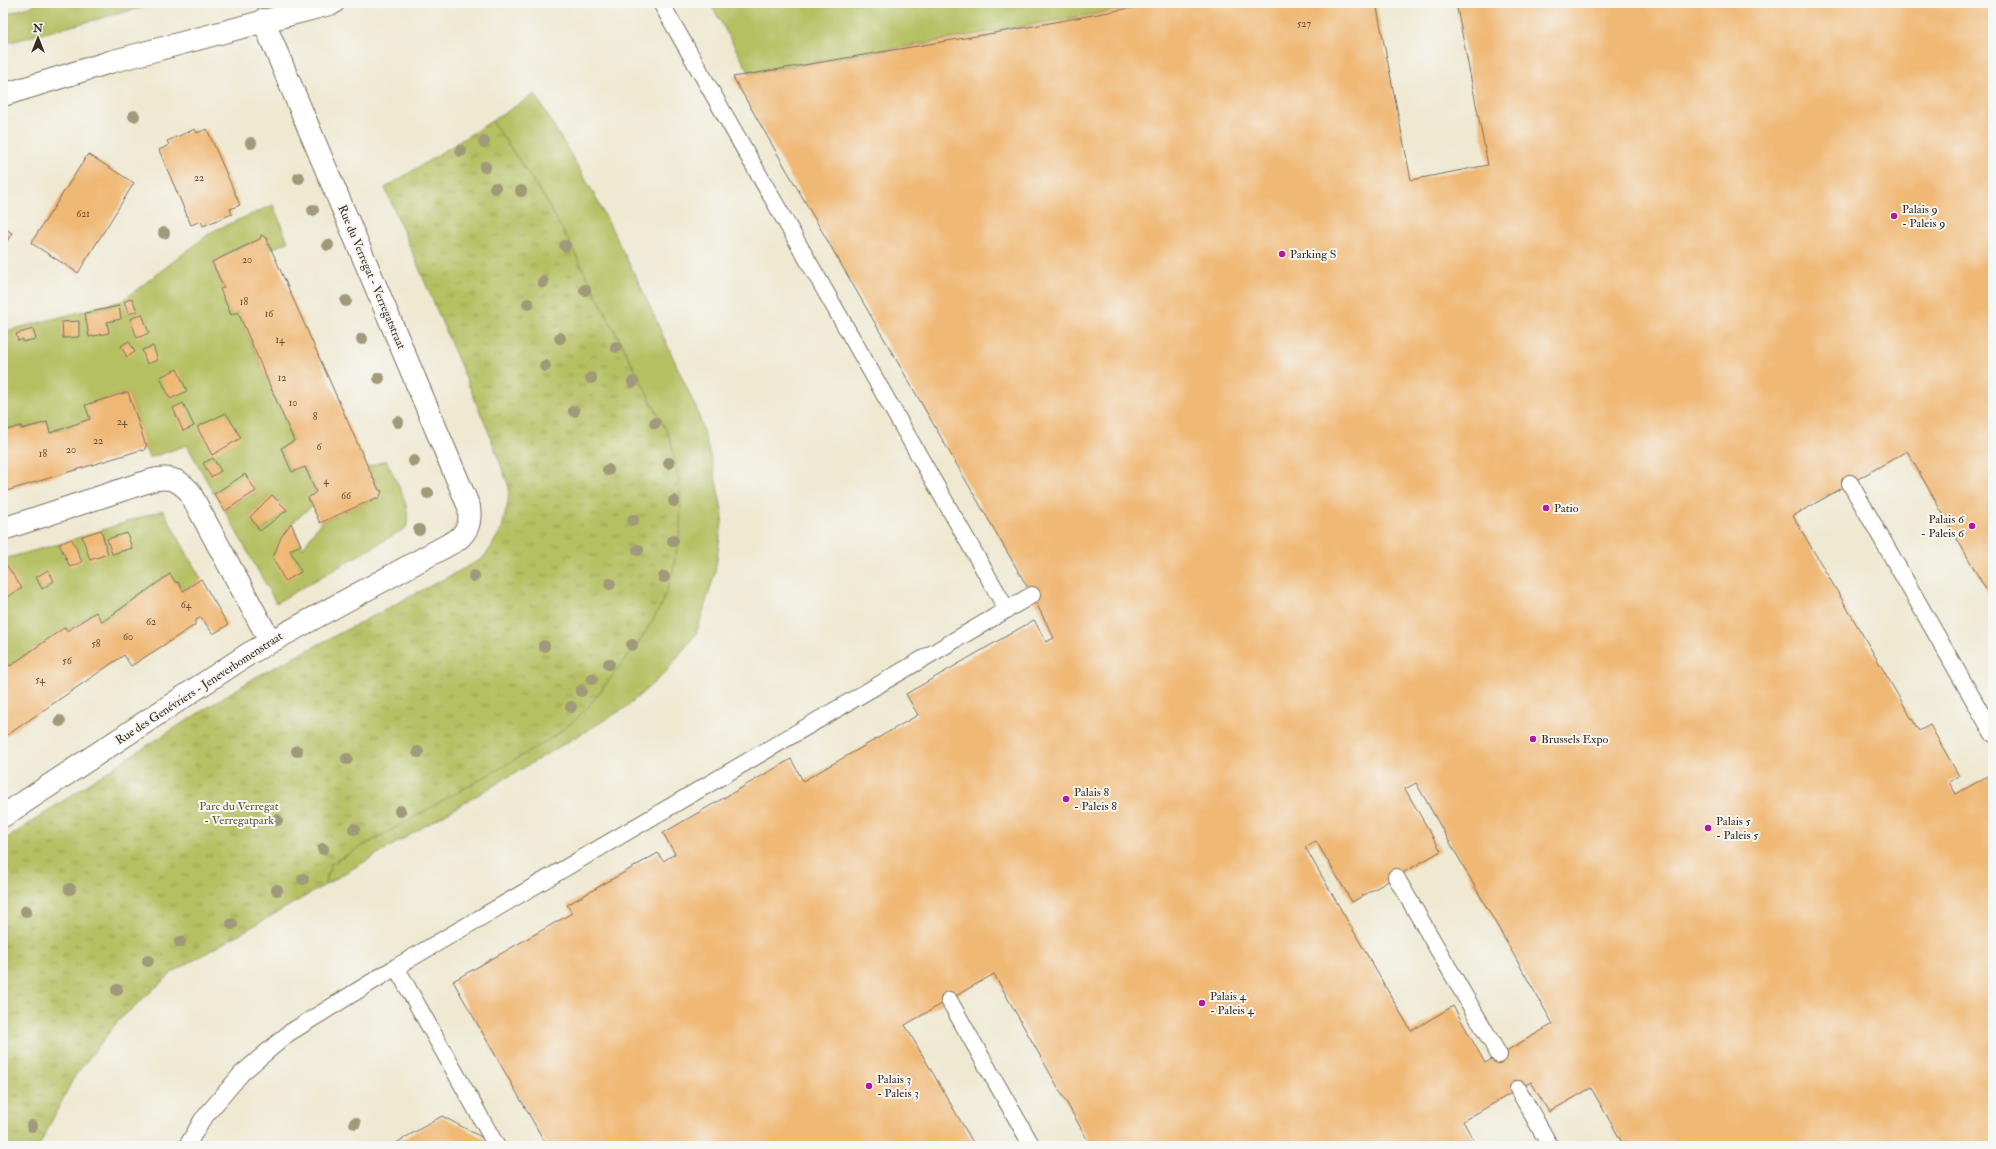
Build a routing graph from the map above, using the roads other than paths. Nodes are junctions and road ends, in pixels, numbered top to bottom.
1 (333, 3) edge
2 (661, 3) edge
3 (263, 20) junction
4 (3, 95) edge
5 (1850, 484) dead end
6 (3, 529) edge
7 (464, 534) joint
8 (1032, 595) dead end
9 (1007, 610) junction
10 (270, 641) junction
11 (1993, 734) edge
12 (3, 816) edge
13 (1396, 877) dead end
14 (396, 967) junction
15 (949, 1000) dead end
16 (1499, 1056) dead end
17 (1518, 1089) dead end
18 (496, 1145) dead end
19 (186, 1146) edge
20 (1032, 1146) edge
21 (1550, 1146) edge

1 - 3 street
2 - 9 lane
3 - 4 street
3 - 7 street, Rue du Verregat - Verregatstraat
5 - 11 lane
6 - 10 street
7 - 10 street, Rue des Genévriers - Jeneverbomenstraat
8 - 9 lane
9 - 14 lane
10 - 12 street, Rue des Genévriers - Jeneverbomenstraat
13 - 16 lane
14 - 18 lane
14 - 19 lane
15 - 20 lane
17 - 21 lane

